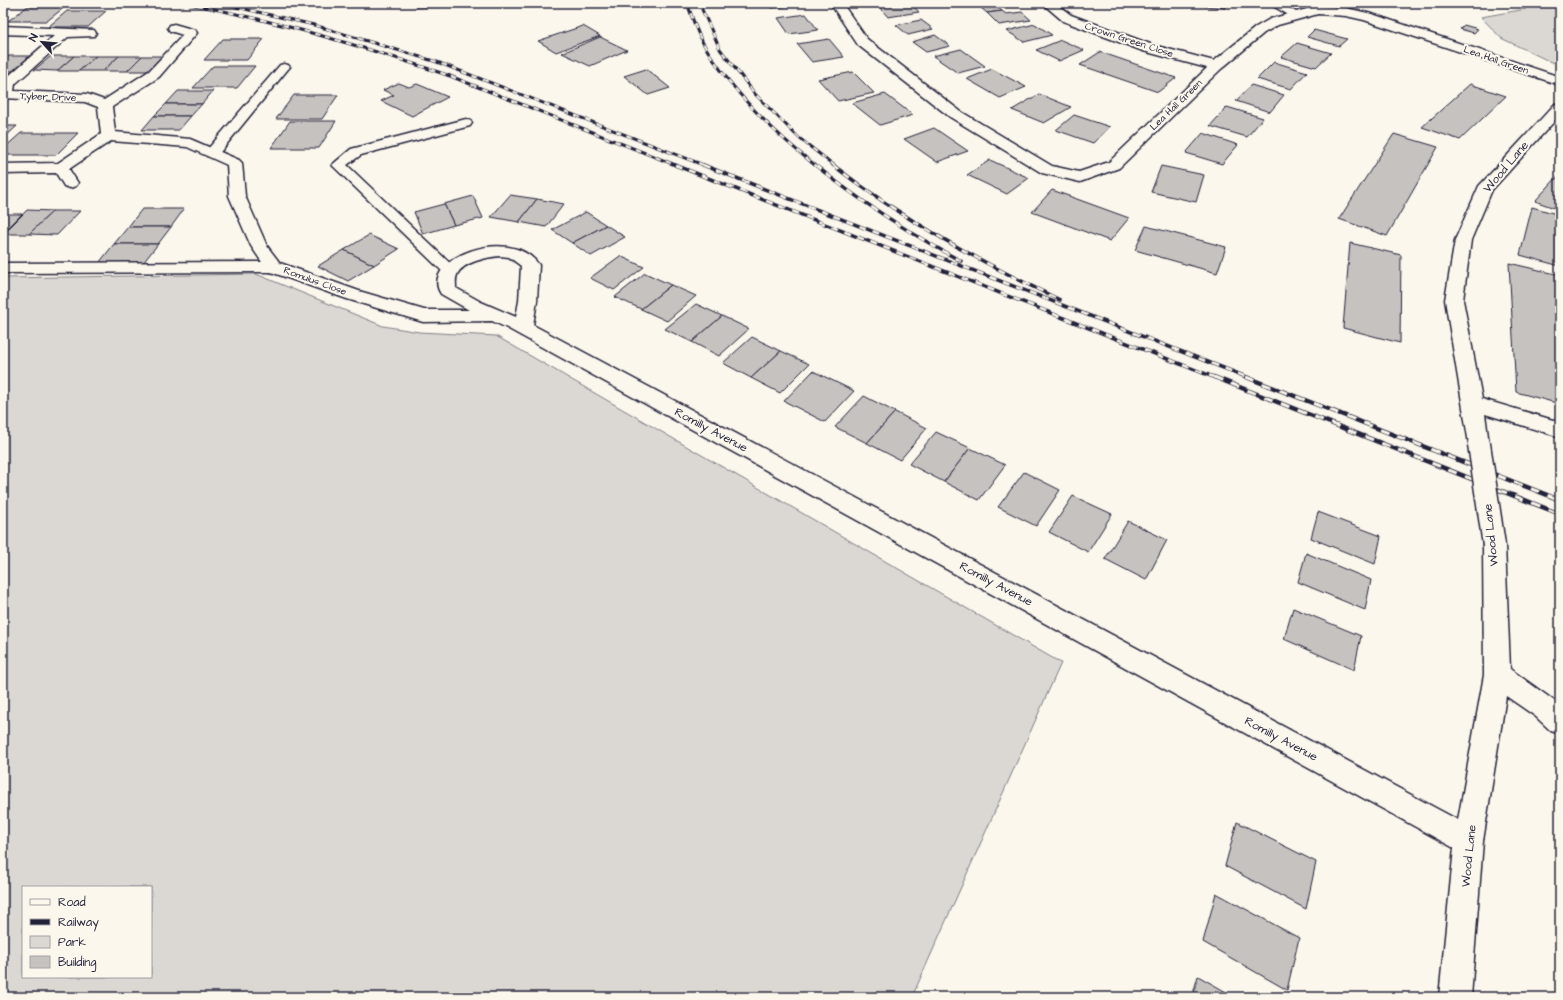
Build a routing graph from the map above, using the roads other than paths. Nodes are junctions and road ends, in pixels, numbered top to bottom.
1 (836, 3) edge
2 (1048, 3) edge
3 (1273, 3) edge
4 (1296, 15) junction
5 (174, 28) dead end
6 (3, 30) edge
7 (65, 33) junction
8 (90, 34) dead end
9 (1216, 66) junction
10 (284, 67) dead end
11 (1560, 82) edge
12 (104, 105) junction
13 (1560, 107) edge
14 (466, 123) dead end
15 (108, 136) junction
16 (212, 153) junction
17 (61, 168) junction
18 (3, 169) edge
19 (70, 183) dead end
20 (274, 267) junction
21 (3, 268) edge
22 (450, 271) junction
23 (500, 316) junction
24 (522, 328) junction
25 (1473, 403) junction
26 (1560, 430) edge
27 (1497, 675) junction
28 (1560, 722) edge
29 (1469, 841) junction
30 (1455, 997) edge

1 - 9 street, Lea Hall Green
2 - 9 street, Crown Green Close
3 - 4 lane
4 - 9 street, Lea Hall Green
4 - 11 street, Lea Hall Green
5 - 12 street
6 - 7 street
7 - 8 street
7 - 12 street, Tyber Drive
10 - 16 lane
12 - 15 street
13 - 25 street, Wood Lane
14 - 22 lane
15 - 16 street, Romulus Close
15 - 17 street
16 - 20 street, Romulus Close
17 - 18 street
17 - 19 street
20 - 21 lane
20 - 23 street, Romulus Close
22 - 23 street, Romilly Avenue
22 - 24 street
23 - 24 street, Romilly Avenue
24 - 29 street, Romilly Avenue
25 - 26 street
25 - 27 street, Wood Lane, bridge
27 - 28 street
27 - 29 street, Wood Lane
29 - 30 street, Wood Lane

